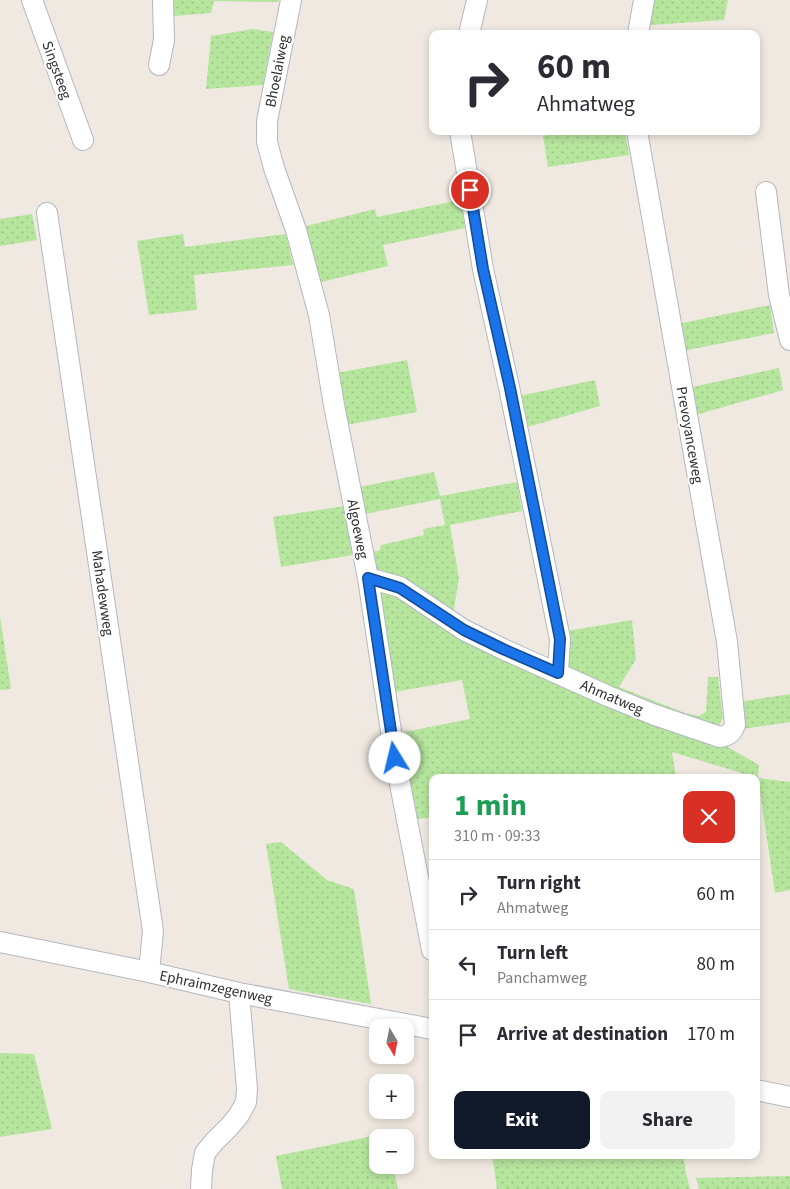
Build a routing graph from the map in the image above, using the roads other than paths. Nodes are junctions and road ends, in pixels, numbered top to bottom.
1 (32, 0) edge
2 (163, 0) edge
3 (291, 0) edge
4 (477, 0) edge
5 (644, 0) edge
6 (470, 30) edge
7 (639, 30) edge
8 (159, 65) dead end
9 (461, 135) edge
10 (638, 135) edge
11 (83, 140) dead end
12 (267, 142) joint
13 (766, 192) dead end
14 (47, 213) dead end
15 (790, 340) edge
16 (368, 578) junction
17 (558, 673) junction
18 (727, 736) joint
19 (429, 934) edge
20 (0, 942) edge
21 (149, 972) junction
22 (239, 993) junction
23 (429, 1028) edge
24 (760, 1091) edge
25 (790, 1097) edge
26 (200, 1189) edge

1 - 11 street, Singsteeg
2 - 8 street
3 - 12 street, Bhoelaiweg
4 - 6 street
5 - 7 street
9 - 17 street
10 - 18 street, Prevoyanceweg
12 - 16 street, Algoeweg
13 - 15 street
14 - 21 street, Mahadewweg
16 - 17 street, Ahmatweg
16 - 19 street, Algoeweg
17 - 18 street, Ahmatweg
20 - 21 street, Ephraimzegenweg
21 - 22 street, Ephraimzegenweg
22 - 23 street, Ephraimzegenweg
22 - 26 street
24 - 25 street

